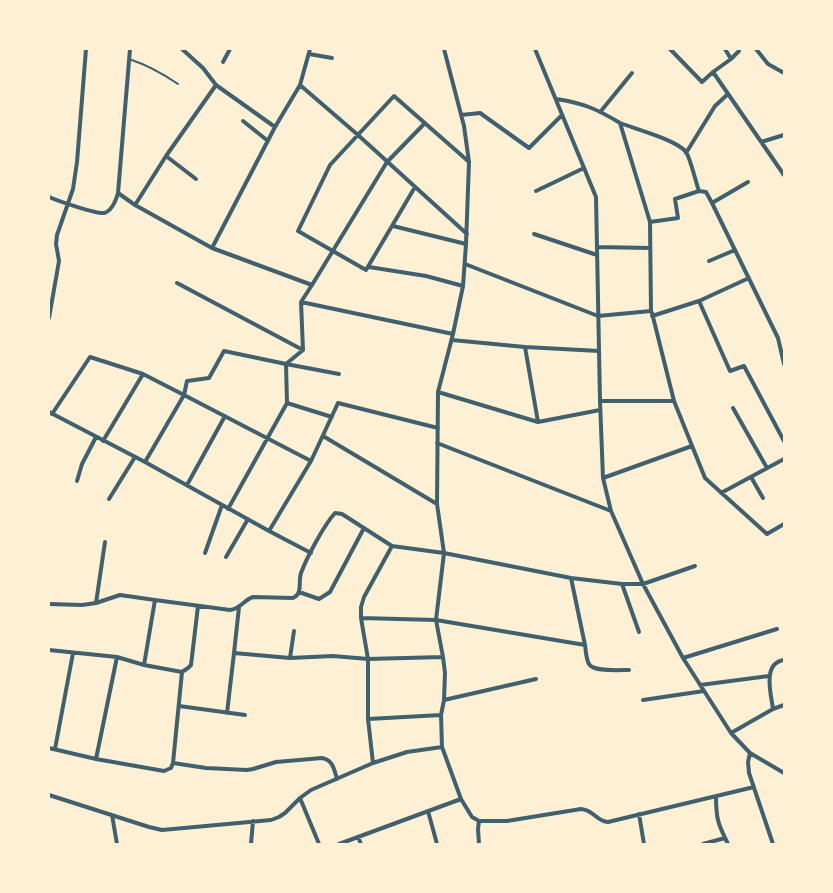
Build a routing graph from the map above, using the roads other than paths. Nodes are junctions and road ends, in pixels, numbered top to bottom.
1 (86, 49) edge
2 (130, 49) edge
3 (182, 49) edge
4 (230, 49) edge
5 (444, 49) edge
6 (535, 49) edge
7 (670, 49) edge
8 (725, 49) edge
9 (756, 49) edge
10 (309, 51) edge
11 (740, 51) dead end
12 (332, 58) dead end
13 (731, 58) junction
14 (129, 59) junction
15 (223, 62) dead end
16 (632, 72) dead end
17 (713, 72) junction
18 (784, 73) edge
19 (178, 84) dead end
20 (216, 85) junction
21 (300, 85) junction
22 (728, 94) junction
23 (556, 99) junction
24 (601, 111) junction
25 (461, 115) junction
26 (562, 115) junction
27 (243, 121) dead end
28 (425, 123) junction
29 (620, 123) junction
30 (275, 127) junction
31 (358, 135) junction
32 (784, 135) edge
33 (268, 142) junction
34 (761, 142) junction
35 (686, 153) junction
36 (166, 156) junction
37 (387, 162) junction
38 (469, 162) junction
39 (584, 168) junction
40 (784, 175) edge
41 (196, 179) dead end
42 (748, 182) dead end
43 (415, 187) junction
44 (536, 191) dead end
45 (699, 191) junction
46 (118, 193) junction
47 (49, 197) edge
48 (712, 203) junction
49 (68, 204) junction
50 (135, 205) junction
51 (650, 222) junction
52 (393, 226) junction
53 (467, 234) junction
54 (534, 234) dead end
55 (466, 244) junction
56 (597, 247) junction
57 (212, 248) junction
58 (650, 248) junction
59 (735, 250) junction
60 (333, 251) junction
61 (597, 255) junction
62 (709, 261) dead end
63 (465, 264) junction
64 (369, 267) junction
65 (749, 278) junction
66 (177, 283) dead end
67 (312, 286) junction
68 (463, 286) junction
69 (699, 301) junction
70 (301, 302) junction
71 (652, 314) junction
72 (598, 316) junction
73 (49, 318) edge
74 (453, 334) junction
75 (452, 340) junction
76 (525, 347) junction
77 (303, 350) junction
78 (599, 351) junction
79 (286, 364) junction
80 (784, 364) edge
81 (143, 374) junction
82 (339, 374) dead end
83 (438, 392) junction
84 (184, 395) junction
85 (600, 401) junction
86 (674, 402) junction
87 (287, 403) junction
88 (733, 408) dead end
89 (600, 410) junction
90 (51, 413) edge
91 (225, 416) junction
92 (332, 417) junction
93 (538, 422) junction
94 (438, 428) junction
95 (323, 436) junction
96 (96, 437) junction
97 (268, 438) junction
98 (103, 441) junction
99 (784, 441) edge
100 (438, 443) junction
101 (692, 446) junction
102 (135, 457) junction
103 (784, 459) edge
104 (311, 461) junction
105 (145, 462) junction
106 (767, 468) junction
107 (751, 477) junction
108 (603, 478) junction
109 (77, 481) dead end
110 (188, 485) junction
111 (721, 493) junction
112 (763, 498) dead end
113 (109, 499) dead end
114 (436, 504) junction
115 (222, 505) junction
116 (228, 509) junction
117 (611, 511) junction
118 (248, 519) junction
119 (784, 524) edge
120 (364, 528) junction
121 (269, 531) junction
122 (105, 542) dead end
123 (392, 546) junction
124 (205, 553) dead end
125 (311, 553) junction
126 (444, 553) junction
127 (226, 557) dead end
128 (695, 566) dead end
129 (571, 578) junction
130 (622, 584) junction
131 (643, 584) junction
132 (299, 592) junction
133 (155, 600) junction
134 (96, 603) junction
135 (49, 604) edge
136 (198, 606) junction
137 (239, 607) junction
138 (361, 618) junction
139 (436, 620) junction
140 (777, 629) dead end
141 (294, 631) dead end
142 (639, 632) dead end
143 (585, 645) junction
144 (49, 650) edge
145 (73, 653) junction
146 (234, 653) junction
147 (117, 657) junction
148 (443, 657) junction
149 (290, 658) junction
150 (683, 658) junction
151 (368, 659) junction
152 (784, 660) edge
153 (144, 665) junction
154 (629, 670) dead end
155 (182, 672) junction
156 (769, 676) junction
157 (536, 679) dead end
158 (700, 685) junction
159 (704, 691) junction
160 (444, 700) junction
161 (643, 700) dead end
162 (784, 705) edge
163 (179, 706) junction
164 (773, 709) junction
165 (227, 713) junction
166 (245, 715) dead end
167 (441, 715) junction
168 (368, 719) junction
169 (731, 733) junction
170 (442, 747) junction
171 (49, 748) edge
172 (55, 749) junction
173 (750, 753) junction
174 (96, 759) junction
175 (373, 763) junction
176 (173, 764) junction
177 (784, 773) edge
178 (337, 778) junction
179 (754, 787) junction
180 (49, 795) edge
181 (716, 796) junction
182 (300, 798) junction
183 (461, 799) junction
184 (428, 811) junction
185 (640, 814) junction
186 (112, 815) junction
187 (253, 821) junction
188 (479, 821) junction
189 (358, 837) junction
190 (725, 838) junction
191 (117, 844) edge
192 (251, 844) edge
193 (318, 844) edge
194 (339, 844) edge
195 (361, 844) edge
196 (437, 844) edge
197 (479, 844) edge
198 (644, 844) edge
199 (703, 844) edge
200 (728, 844) edge
201 (773, 844) edge

1 - 49 street
2 - 14 street
3 - 20 street
4 - 15 street
5 - 25 street
6 - 23 street
7 - 17 street
8 - 13 street
9 - 18 street
10 - 12 street
10 - 21 street
11 - 13 street
13 - 17 street
14 - 19 lane
14 - 46 street
16 - 24 street
17 - 22 street
20 - 30 street
20 - 36 street
21 - 30 street
21 - 31 street
22 - 34 street
22 - 35 street
23 - 24 street
23 - 26 street
24 - 29 street
25 - 26 street
25 - 38 street
26 - 39 street
27 - 33 street
28 - 31 street
28 - 37 street
28 - 38 street
29 - 35 street
29 - 51 street
30 - 33 street
31 - 37 street
31 - 60 street
32 - 34 street
33 - 57 street
34 - 40 street
35 - 45 street
36 - 41 street
36 - 50 street
37 - 43 street
37 - 60 street
38 - 53 street
39 - 44 street
39 - 56 street
42 - 48 street
43 - 52 street
43 - 53 street
45 - 48 street
45 - 51 street
46 - 49 street
46 - 50 street
47 - 49 street
48 - 59 street
49 - 73 street
50 - 57 street
51 - 58 street
52 - 55 street
52 - 64 street
53 - 55 street
54 - 61 street
55 - 63 street
56 - 58 street
56 - 61 street
57 - 67 street
58 - 71 street
59 - 62 street
59 - 65 street
60 - 64 street
60 - 67 street
61 - 72 street
63 - 68 street
63 - 72 street
64 - 68 street
65 - 69 street
65 - 80 street
66 - 77 street
67 - 70 street
68 - 74 street
69 - 71 street
69 - 99 street
70 - 74 street
70 - 77 street
71 - 72 street
71 - 86 street
72 - 78 street
74 - 75 street
75 - 76 street
75 - 83 street
76 - 78 street
76 - 93 street
77 - 79 street
78 - 85 street
79 - 82 street
79 - 84 street
79 - 87 street
81 - 84 street
81 - 90 street
81 - 98 street
83 - 93 street
83 - 94 street
84 - 91 street
84 - 105 street
85 - 86 street
85 - 89 street
86 - 101 street
87 - 92 street
87 - 97 street
88 - 106 street
89 - 93 street
89 - 108 street
90 - 96 street
91 - 97 street
91 - 110 street
92 - 94 street
92 - 95 street
94 - 100 street
95 - 104 street
95 - 114 street
96 - 98 street
96 - 109 street
97 - 104 street
97 - 116 street
98 - 102 street
100 - 114 street
100 - 117 street
101 - 108 street
101 - 111 street
102 - 105 street
102 - 113 street
103 - 106 street
104 - 121 street
105 - 110 street
106 - 107 street
107 - 111 street
107 - 112 street
108 - 117 street
110 - 115 street
111 - 119 street
114 - 126 street
115 - 116 street
115 - 124 street
116 - 118 street
117 - 131 street
118 - 121 street
118 - 127 street
120 - 123 street
120 - 125 street
120 - 132 street
121 - 125 street
122 - 134 street
123 - 126 street
123 - 138 street
125 - 132 street
126 - 129 street
126 - 139 street
128 - 131 street
129 - 130 street
129 - 143 street
130 - 131 street
130 - 142 street
131 - 150 street
132 - 137 street
133 - 134 street
133 - 136 street
133 - 153 street
134 - 135 street
136 - 137 street
136 - 155 street
137 - 146 street
138 - 139 street
138 - 151 street
139 - 143 street
139 - 148 street
140 - 150 street
141 - 149 street
143 - 154 street
144 - 145 street
145 - 147 street
145 - 172 street
146 - 149 street
146 - 165 street
147 - 153 street
147 - 174 street
148 - 151 street
148 - 160 street
149 - 151 street
150 - 158 street
151 - 168 street
152 - 156 street
153 - 155 street
155 - 163 street
156 - 158 street
156 - 164 street
157 - 160 street
158 - 159 street
159 - 161 street
159 - 169 street
160 - 167 street
162 - 164 street
163 - 165 street
163 - 176 street
164 - 169 street
165 - 166 street
167 - 168 street
167 - 170 street
168 - 175 street
169 - 173 street
170 - 175 street
170 - 183 street
171 - 172 street
172 - 174 street
173 - 177 street
173 - 179 street
174 - 176 street
175 - 178 street
176 - 178 street
178 - 182 street
179 - 181 street
179 - 201 street
180 - 186 street
181 - 185 street
181 - 190 street
182 - 187 street
182 - 193 street
183 - 184 street
183 - 188 street
184 - 189 street
184 - 196 street
185 - 188 street
185 - 198 street
186 - 187 street
186 - 191 street
187 - 192 street
188 - 197 street
189 - 194 street
189 - 195 street
190 - 199 street
190 - 200 street

